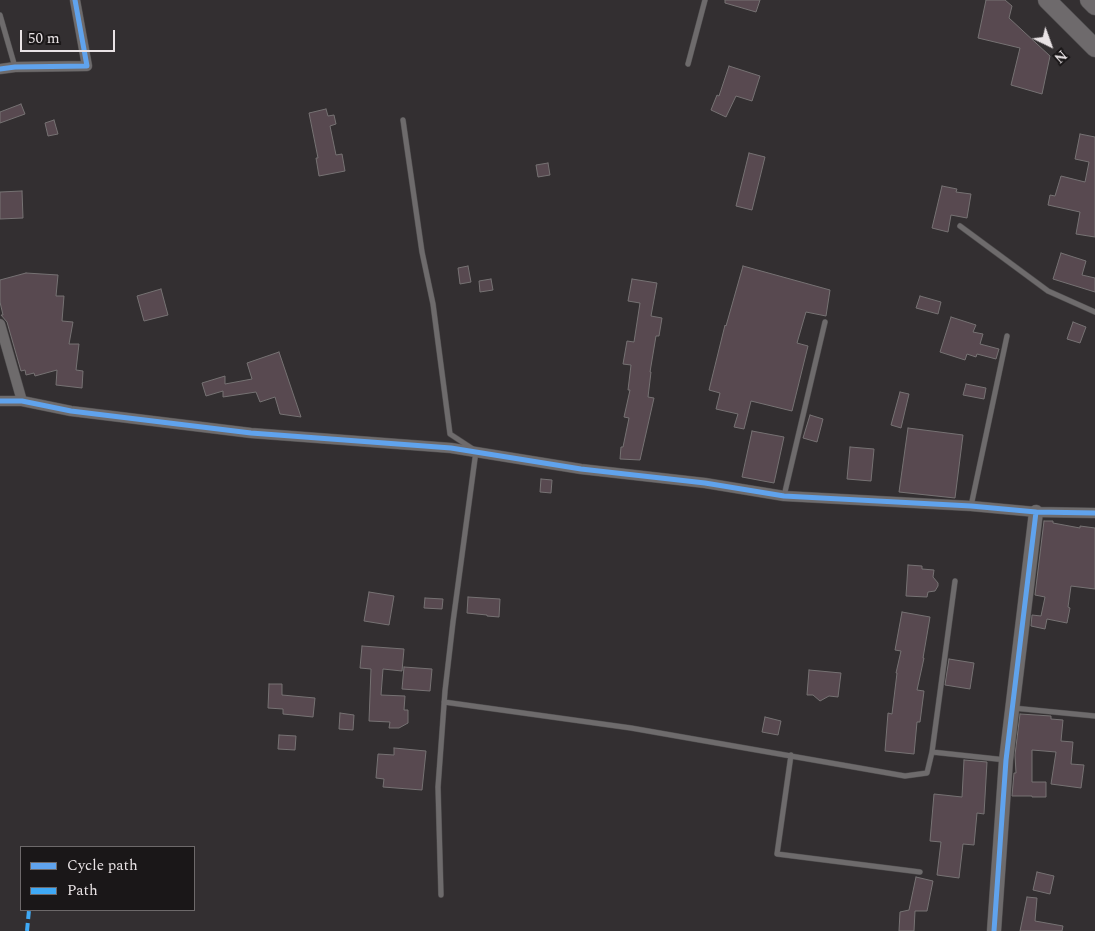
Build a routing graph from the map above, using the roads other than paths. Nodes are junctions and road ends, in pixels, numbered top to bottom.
1 (75, 0) edge
2 (705, 0) edge
3 (1047, 0) edge
4 (1089, 0) edge
5 (1095, 6) edge
6 (0, 15) edge
7 (1095, 48) edge
8 (688, 64) dead end
9 (15, 67) junction
10 (0, 69) edge
11 (403, 120) dead end
12 (960, 226) dead end
13 (1095, 312) edge
14 (826, 322) dead end
15 (0, 324) edge
16 (1008, 336) dead end
17 (0, 401) edge
18 (22, 401) junction
19 (476, 451) junction
20 (784, 496) junction
21 (971, 506) junction
22 (1036, 512) junction
23 (1095, 512) edge
24 (955, 581) dead end
25 (444, 702) junction
26 (1013, 708) junction
27 (1095, 716) edge
28 (932, 752) junction
29 (791, 755) junction
30 (1006, 760) junction
31 (920, 872) dead end
32 (441, 895) dead end
33 (994, 931) edge

1 - 9 street
2 - 8 lane
3 - 7 highway
4 - 5 highway
6 - 9 lane
9 - 10 street
11 - 19 lane
12 - 13 lane
14 - 20 lane
15 - 18 street
16 - 21 lane
17 - 18 street
18 - 19 street
19 - 20 street
19 - 25 lane
20 - 21 street
21 - 22 street
22 - 23 street
22 - 26 street
24 - 28 lane
25 - 29 lane
25 - 32 lane
26 - 27 lane
26 - 30 street
28 - 29 lane
28 - 30 lane
29 - 31 lane
30 - 33 street

